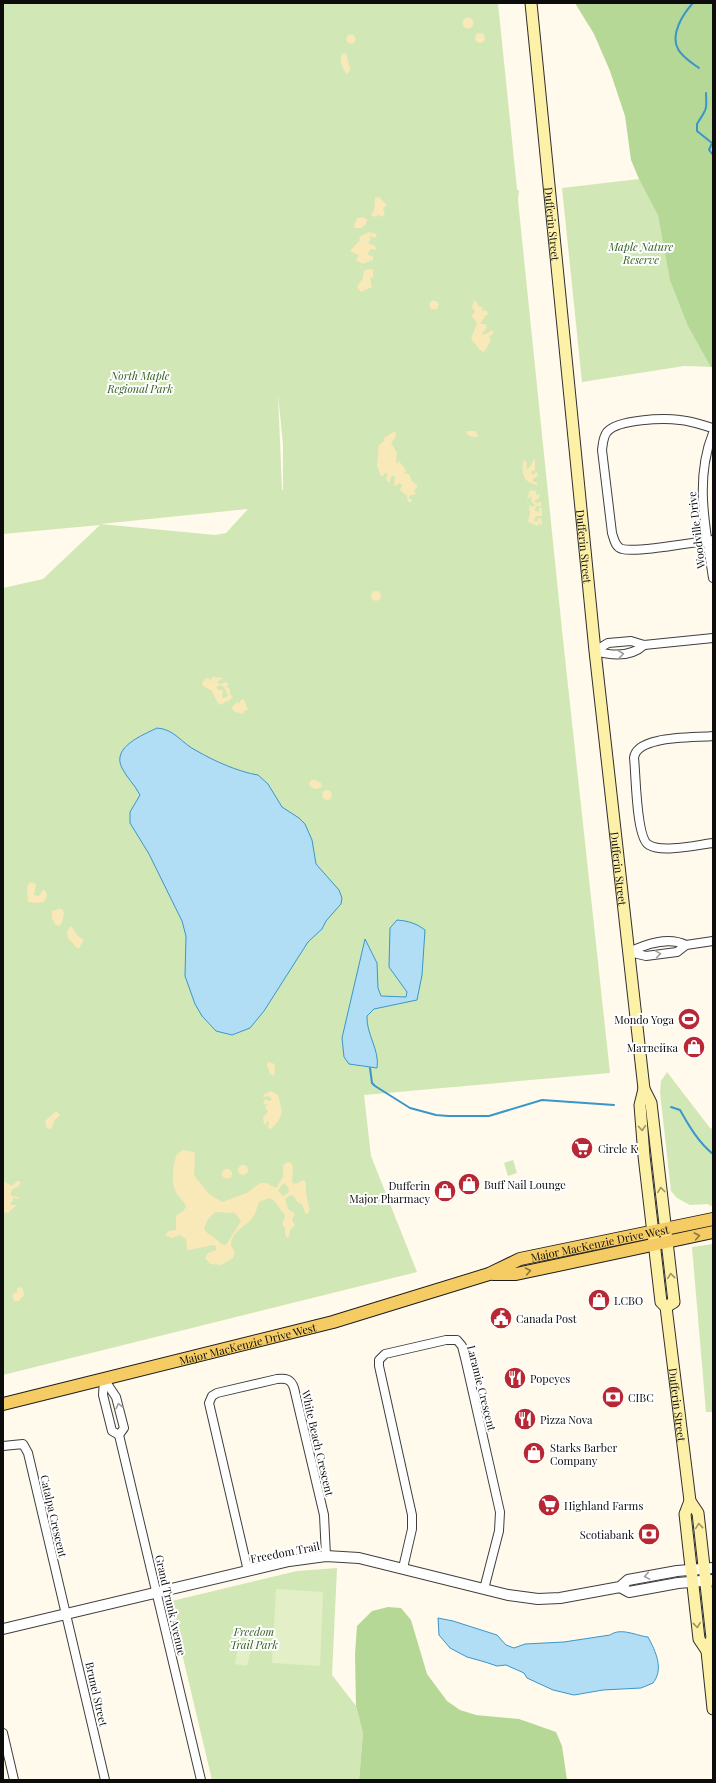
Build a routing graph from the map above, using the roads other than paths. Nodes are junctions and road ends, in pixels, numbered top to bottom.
1 (531, 3) edge
2 (713, 428) edge
3 (713, 433) edge
4 (710, 540) edge
5 (713, 578) edge
6 (713, 638) edge
7 (644, 645) junction
8 (595, 650) junction
9 (713, 736) edge
10 (713, 843) edge
11 (713, 941) edge
12 (686, 945) junction
13 (629, 952) junction
14 (644, 1089) junction
15 (713, 1219) edge
16 (665, 1228) junction
17 (652, 1231) junction
18 (713, 1232) edge
19 (667, 1242) junction
20 (654, 1244) junction
21 (489, 1274) junction
22 (666, 1307) junction
23 (104, 1379) junction
24 (3, 1404) edge
25 (119, 1435) junction
26 (3, 1446) edge
27 (690, 1501) junction
28 (326, 1556) junction
29 (403, 1568) junction
30 (708, 1569) edge
31 (691, 1570) junction
32 (248, 1571) junction
33 (709, 1581) edge
34 (692, 1582) junction
35 (620, 1587) junction
36 (484, 1589) junction
37 (156, 1593) junction
38 (66, 1614) junction
39 (3, 1629) edge
40 (707, 1651) junction
41 (713, 1709) edge
42 (3, 1734) edge
43 (14, 1780) edge
44 (106, 1780) edge
45 (201, 1780) edge

1 - 8 main road, Dufferin Street
2 - 4 street
3 - 4 street, Woodville Drive
4 - 5 street, Woodville Drive
6 - 7 street
7 - 8 street
8 -> 7 street
8 - 13 main road, Dufferin Street
9 - 10 street
11 - 12 street
13 -> 12 street
12 - 13 street
13 - 14 main road, Dufferin Street
16 -> 14 main road, Dufferin Street
14 -> 17 main road, Dufferin Street
15 - 16 main road, Major MacKenzie Drive West
16 - 17 main road, Major MacKenzie Drive West
16 - 19 main road, Dufferin Street
17 - 20 main road, Dufferin Street
17 - 21 main road, Major MacKenzie Drive West
19 -> 18 main road, Major MacKenzie Drive West
19 - 20 main road, Major MacKenzie Drive West
22 -> 19 main road, Dufferin Street
21 -> 20 main road, Major MacKenzie Drive West
20 - 22 main road, Dufferin Street
21 - 23 main road, Major MacKenzie Drive West
22 - 27 main road, Dufferin Street
23 - 24 main road, Major MacKenzie Drive West
23 - 25 street, Grand Trunk Avenue
25 -> 23 street, Grand Trunk Avenue
25 - 37 street, Grand Trunk Avenue
26 - 38 street, Catalpa Crescent
30 -> 27 main road, Dufferin Street
27 - 31 main road, Dufferin Street
28 - 29 street, Freedom Trail
28 - 32 street, Freedom Trail
28 - 32 street, White Beach Crescent
29 - 36 street, Freedom Trail
29 - 36 street, Laramie Crescent
30 - 31 street, Freedom Trail
30 - 33 main road, Dufferin Street
31 - 34 main road, Dufferin Street
31 -> 35 street, Freedom Trail
32 - 37 street, Freedom Trail
33 - 34 street, Freedom Trail
33 - 40 main road, Dufferin Street
34 - 35 street, Freedom Trail
34 -> 40 main road, Dufferin Street
35 - 36 street, Freedom Trail
37 - 38 street, Freedom Trail
37 - 45 street, Grand Trunk Avenue
38 - 39 street, Freedom Trail
38 - 44 street, Brunel Street
40 - 41 main road, Dufferin Street
42 - 43 street

